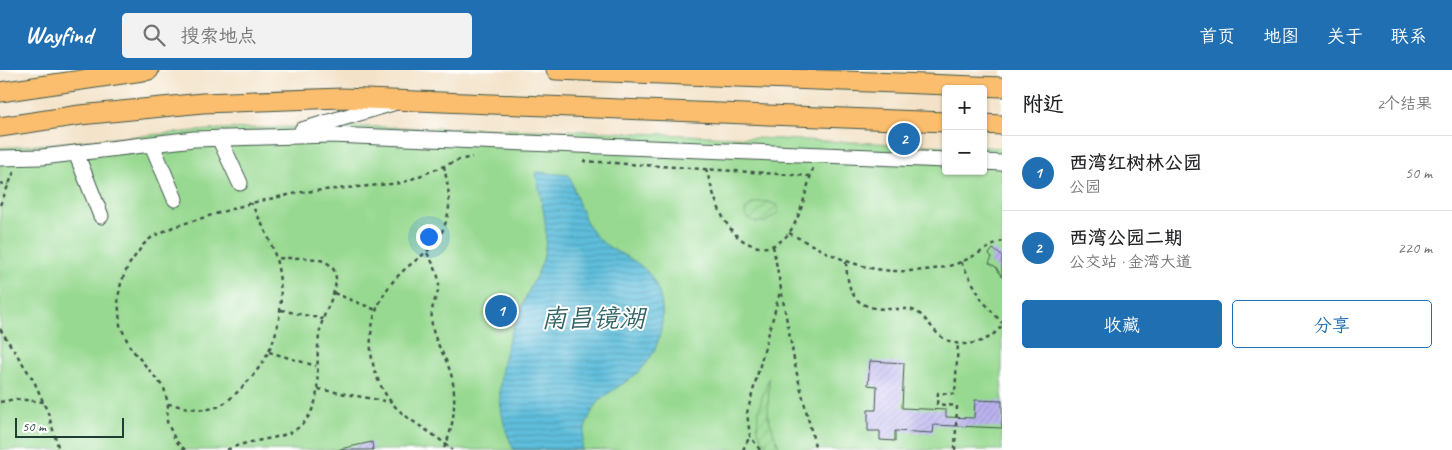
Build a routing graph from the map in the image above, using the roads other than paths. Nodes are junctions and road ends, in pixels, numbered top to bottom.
1 (149, 70) edge
2 (556, 70) edge
3 (1002, 87) edge
4 (0, 92) edge
5 (407, 99) junction
6 (942, 122) edge
7 (987, 124) edge
8 (1002, 124) edge
9 (0, 127) edge
10 (284, 136) junction
11 (219, 138) junction
12 (152, 145) junction
13 (76, 153) junction
14 (0, 158) edge
15 (942, 160) edge
16 (987, 162) edge
17 (1002, 163) edge
18 (240, 183) dead end
19 (175, 198) dead end
20 (100, 216) dead end

1 - 4 main road
2 - 3 main road
5 - 6 main road
5 - 9 main road
5 - 10 lane
7 - 8 main road
10 - 11 lane
10 - 15 lane
11 - 12 lane
11 - 18 lane
12 - 13 lane
12 - 19 lane
13 - 14 lane
13 - 20 lane
16 - 17 lane

